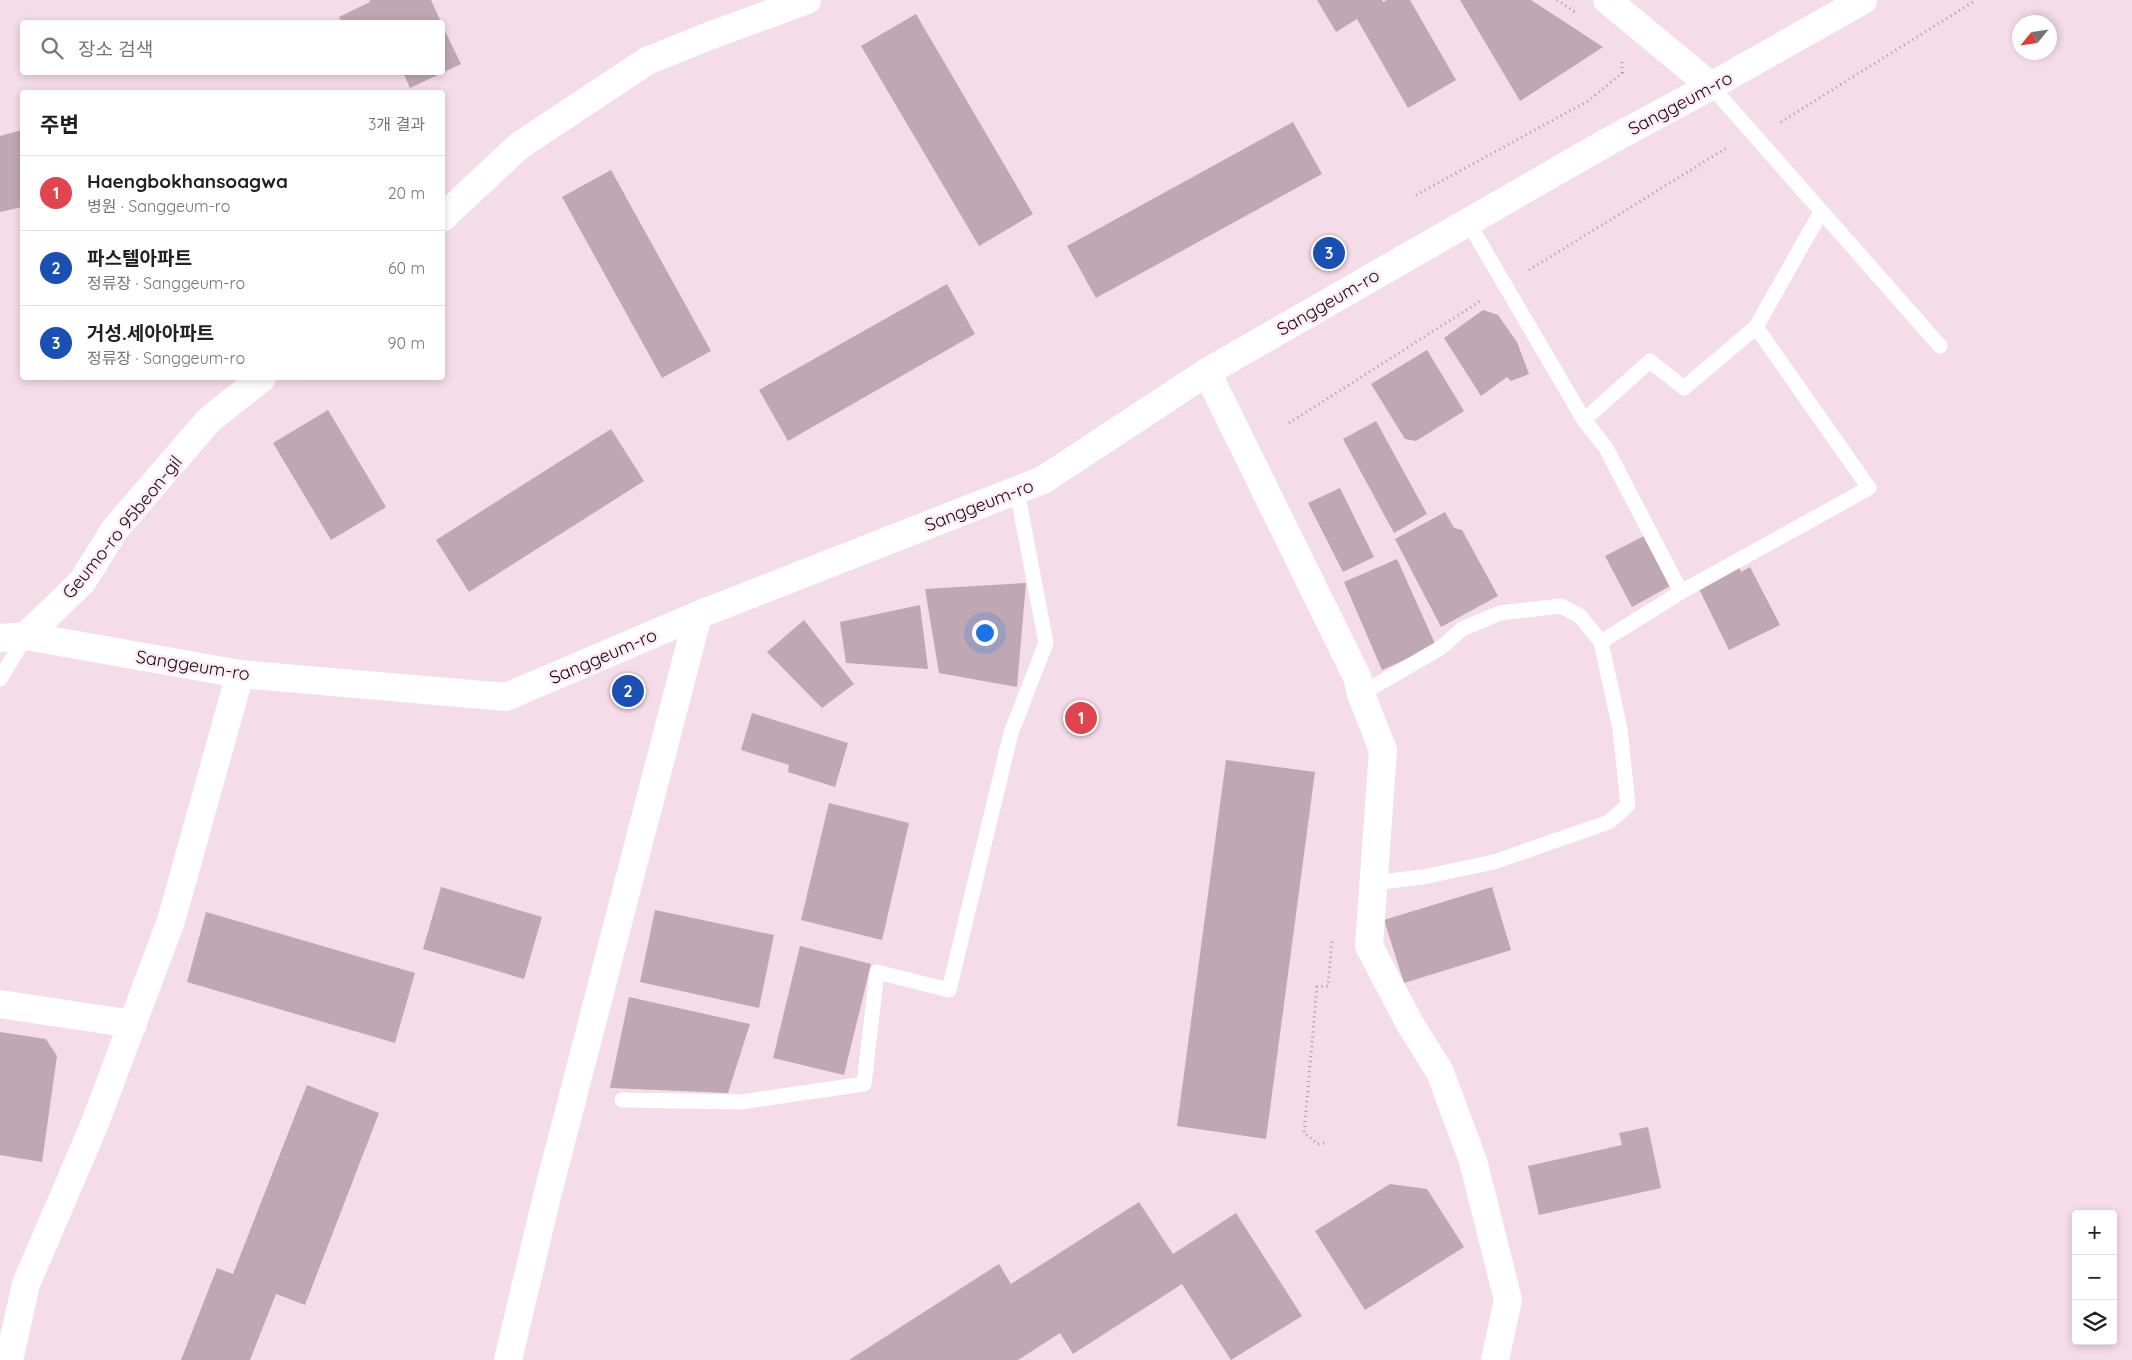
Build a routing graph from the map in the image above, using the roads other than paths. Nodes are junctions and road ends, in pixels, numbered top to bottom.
1 (807, 0) edge
2 (1607, 0) edge
3 (1863, 0) edge
4 (1711, 86) junction
5 (1821, 212) junction
6 (445, 215) edge
7 (1468, 222) junction
8 (1756, 327) junction
9 (1940, 346) dead end
10 (1207, 372) junction
11 (259, 380) edge
12 (1584, 420) junction
13 (1017, 491) junction
14 (1681, 592) junction
15 (698, 615) junction
16 (13, 637) edge
17 (1601, 642) junction
18 (240, 674) junction
19 (0, 679) edge
20 (1361, 694) junction
21 (1372, 883) junction
22 (0, 1004) edge
23 (133, 1024) junction
24 (622, 1100) dead end
25 (9, 1360) edge
26 (508, 1360) edge
27 (1495, 1360) edge

1 - 6 street
2 - 4 street
3 - 4 street, Sanggeum-ro
4 - 5 lane
4 - 7 street, Sanggeum-ro
5 - 8 lane
5 - 9 lane
7 - 10 street, Sanggeum-ro
7 - 12 lane
8 - 12 lane
8 - 14 lane
10 - 13 street, Sanggeum-ro
10 - 20 street
11 - 16 street, Geumo-ro 95beon-gil
12 - 14 lane
13 - 15 street, Sanggeum-ro
13 - 24 lane
14 - 17 lane
15 - 18 street, Sanggeum-ro
15 - 26 street
16 - 18 street, Sanggeum-ro
16 - 19 lane
17 - 20 lane
17 - 21 lane
18 - 23 street
20 - 21 street
21 - 27 street
22 - 23 street
23 - 25 street

